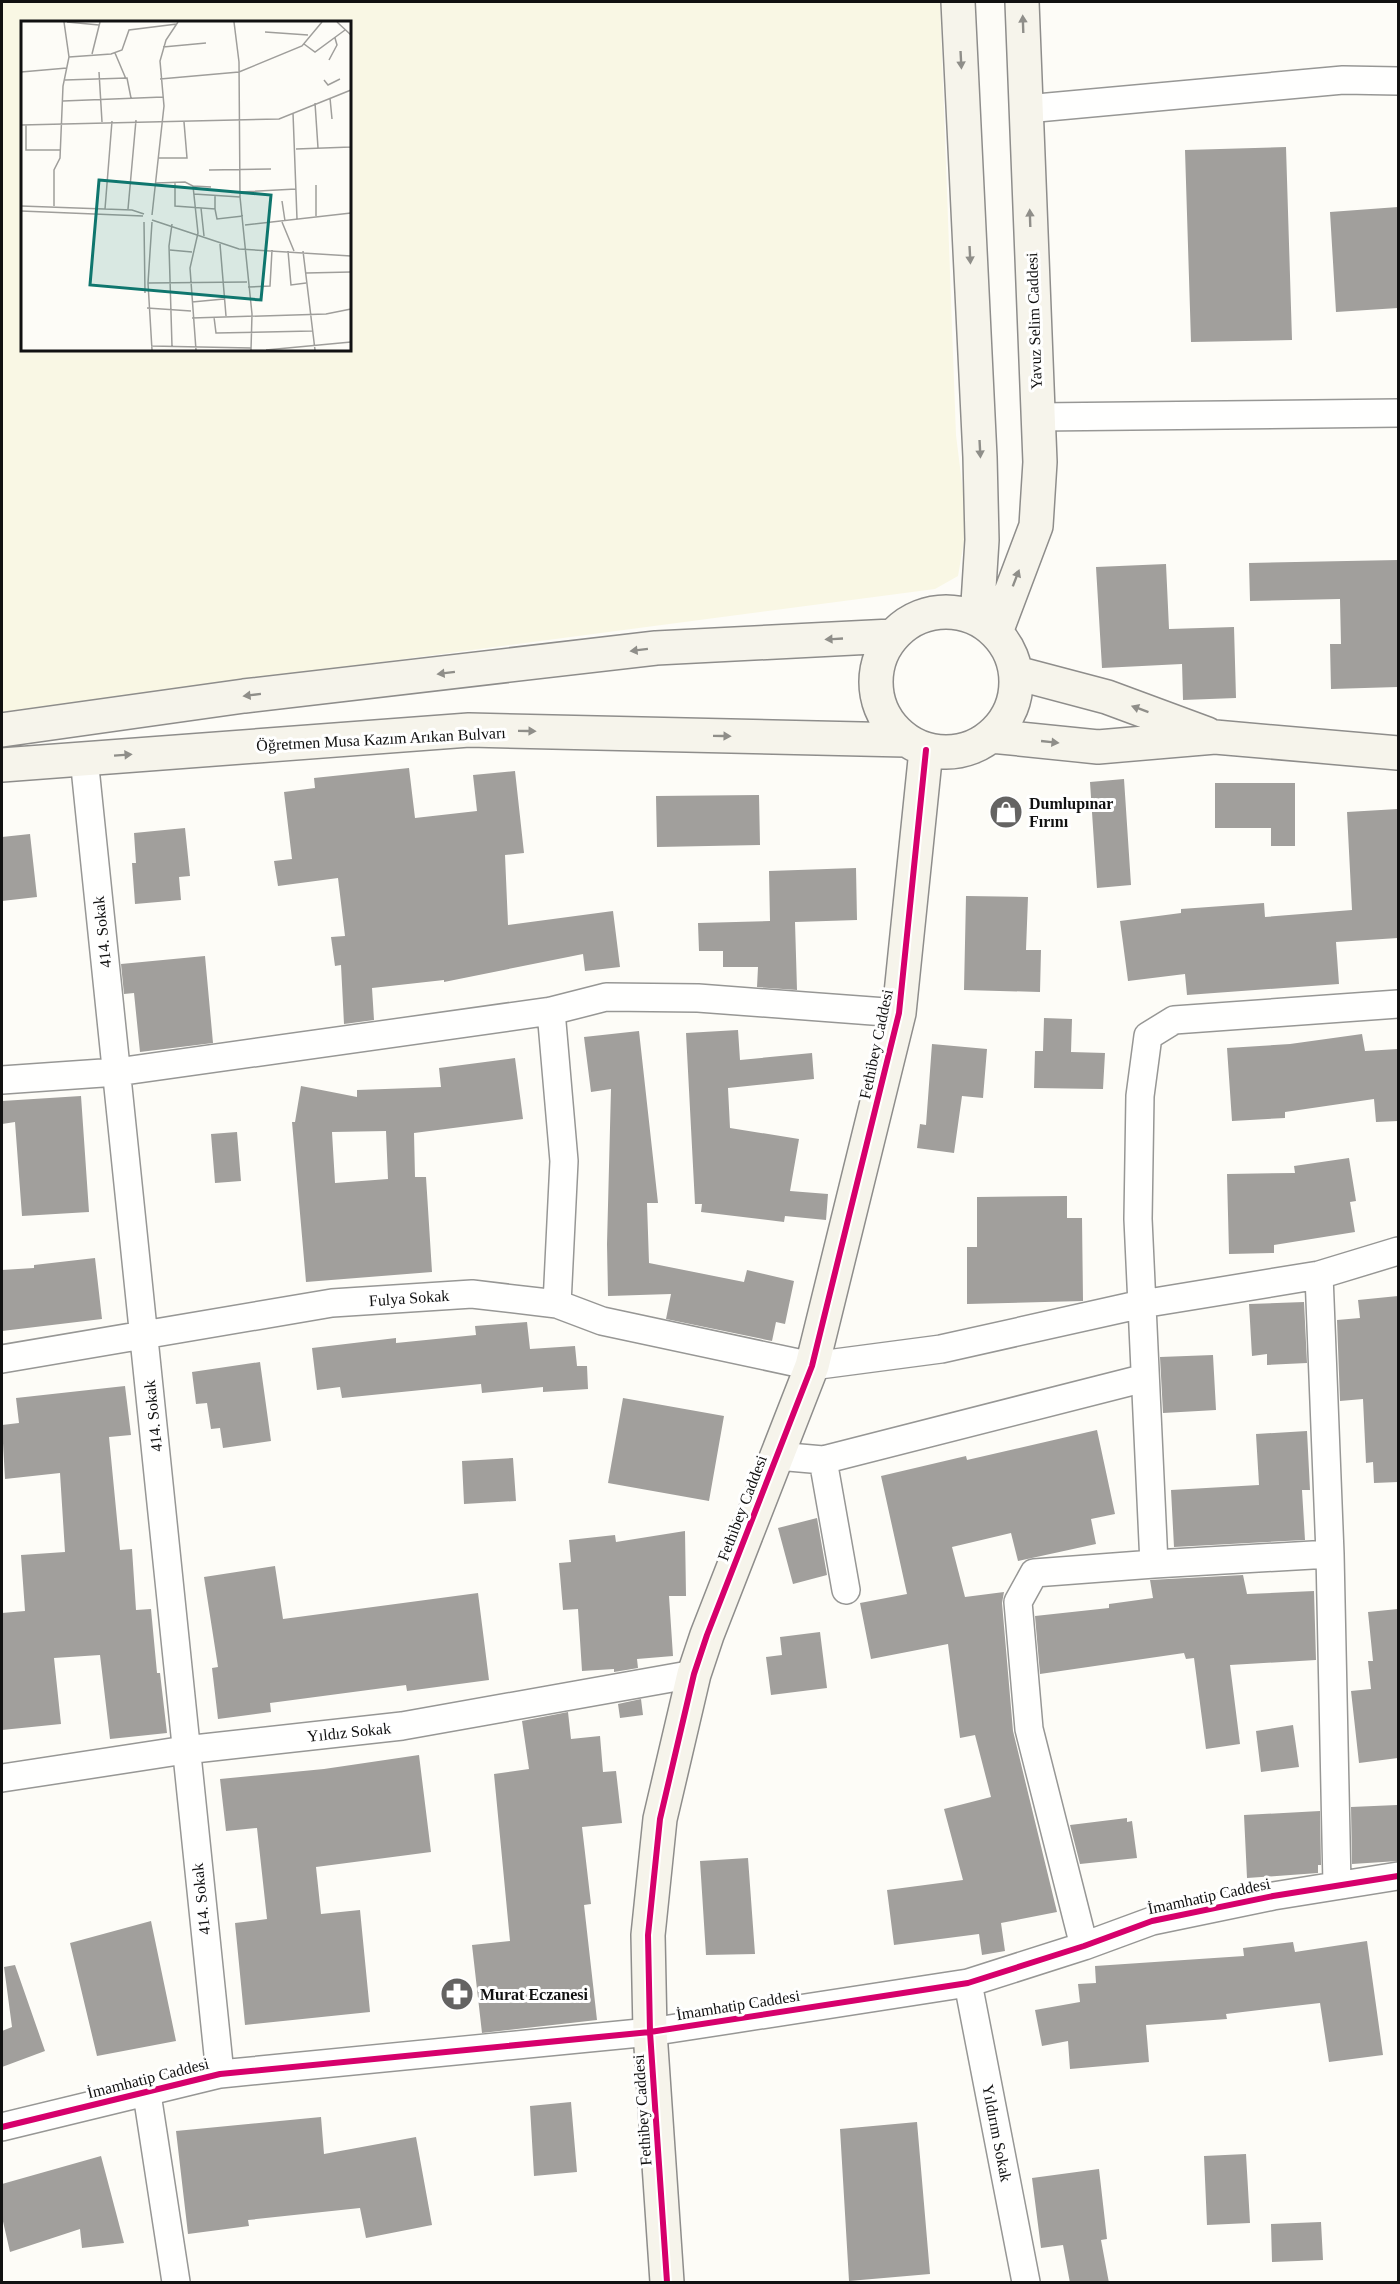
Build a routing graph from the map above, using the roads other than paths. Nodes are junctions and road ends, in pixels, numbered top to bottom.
1 (958, 2) edge
2 (1022, 2) edge
3 (1398, 81) edge
4 (1026, 109) junction
5 (1398, 413) edge
6 (1038, 417) junction
7 (986, 625) junction
8 (892, 636) junction
9 (1016, 673) junction
10 (2, 730) edge
11 (992, 736) junction
12 (1215, 737) junction
13 (915, 745) junction
14 (1398, 753) edge
15 (84, 758) junction
16 (2, 765) edge
17 (1398, 1004) edge
18 (551, 1011) junction
19 (899, 1013) junction
20 (117, 1072) junction
21 (2, 1080) edge
22 (1398, 1251) edge
23 (1319, 1275) junction
24 (557, 1304) junction
25 (1142, 1304) junction
26 (145, 1334) junction
27 (2, 1359) edge
28 (812, 1366) junction
29 (1145, 1378) junction
30 (777, 1456) junction
31 (823, 1460) junction
32 (1330, 1554) junction
33 (1154, 1564) junction
34 (846, 1590) dead end
35 (694, 1674) junction
36 (185, 1750) junction
37 (2, 1778) edge
38 (1398, 1876) edge
39 (1337, 1885) junction
40 (1084, 1946) junction
41 (968, 1983) junction
42 (650, 2032) junction
43 (220, 2074) junction
44 (147, 2094) junction
45 (2, 2127) edge
46 (176, 2283) edge
47 (667, 2283) edge
48 (1026, 2283) edge

1 -> 7 street
4 -> 2 street, Yavuz Selim Caddesi
3 - 4 street
6 -> 4 street, Yavuz Selim Caddesi
5 - 6 street
7 -> 6 street, Yavuz Selim Caddesi
7 - 8 street
7 - 9 street
8 -> 10 street
8 - 13 street
9 - 11 street
12 -> 9 street
11 -> 12 street
11 - 13 street
12 - 14 street
15 -> 13 street, Öğretmen Musa Kazım Arıkan Bulvarı
13 - 19 street, Fethibey Caddesi
15 - 16 street, Öğretmen Musa Kazım Arıkan Bulvarı
15 - 20 street, 414. Sokak
17 - 25 street
18 - 19 street
18 - 20 street
18 - 24 street
19 - 28 street, Fethibey Caddesi
20 - 21 street
20 - 26 street, 414. Sokak
22 - 23 street, Fulya Sokak
23 - 25 street, Fulya Sokak
23 - 32 street
24 - 26 street, Fulya Sokak
24 - 28 street, Fulya Sokak
25 - 28 street, Fulya Sokak
25 - 29 street
26 - 27 street, Fulya Sokak
26 - 36 street, 414. Sokak
28 - 30 street, Fethibey Caddesi
29 - 31 street
29 - 33 street
30 - 31 street
30 - 35 street, Fethibey Caddesi
31 - 34 street
32 - 33 street
32 - 39 street
33 - 40 street
35 - 36 street, Yıldız Sokak
35 - 42 street, Fethibey Caddesi
36 - 37 street, Yıldız Sokak
36 - 43 street, 414. Sokak
38 - 39 street, İmamhatip Caddesi
39 - 40 street, İmamhatip Caddesi
40 - 41 street, İmamhatip Caddesi
41 - 42 street, İmamhatip Caddesi
41 - 48 street, Yıldırım Sokak
42 - 43 street, İmamhatip Caddesi
42 - 47 street, Fethibey Caddesi
43 - 44 street, İmamhatip Caddesi
44 - 45 street, İmamhatip Caddesi
44 - 46 street

